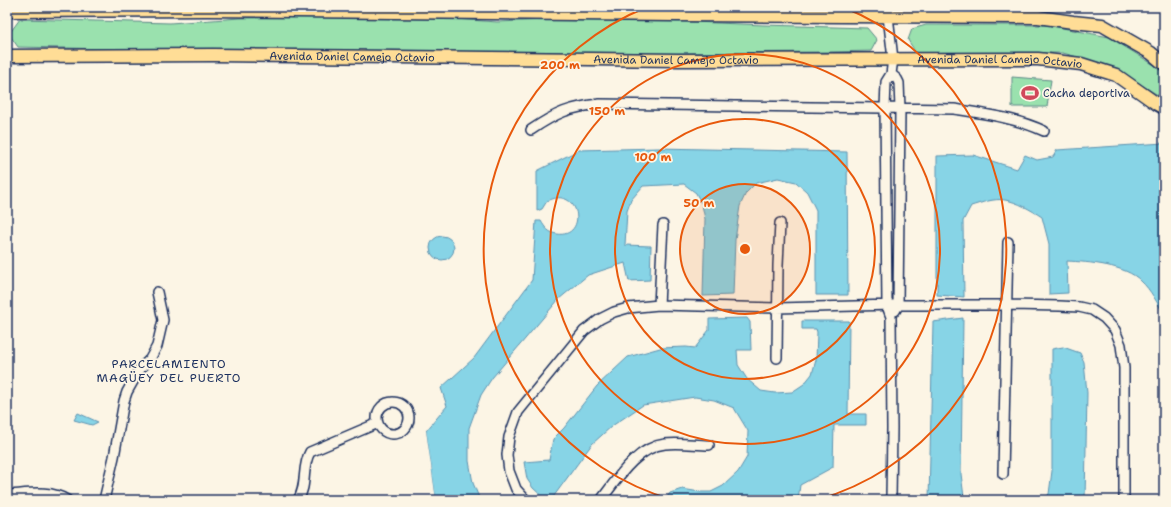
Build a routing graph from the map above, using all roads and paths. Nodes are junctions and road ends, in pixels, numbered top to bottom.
1 (7, 11) edge
2 (888, 16) junction
3 (7, 56) edge
4 (893, 58) junction
5 (1164, 64) edge
6 (891, 74) junction
7 (1164, 108) edge
8 (885, 109) junction
9 (900, 109) junction
10 (531, 130) dead end
11 (1044, 131) dead end
12 (780, 223) dead end
13 (663, 225) dead end
14 (1008, 242) dead end
15 (157, 292) dead end
16 (1008, 305) junction
17 (659, 306) junction
18 (887, 306) junction
19 (898, 306) junction
20 (777, 308) junction
21 (891, 317) junction
22 (777, 358) dead end
23 (378, 423) dead end
24 (709, 445) dead end
25 (1003, 474) dead end
26 (7, 494) edge
27 (67, 500) edge
28 (104, 500) edge
29 (298, 500) edge
30 (526, 500) edge
31 (601, 500) edge
32 (891, 500) edge
33 (1124, 500) edge

1 - 2 main road
2 - 4 street
2 - 5 main road
3 - 4 main road, Avenida Daniel Camejo Octavio
4 - 6 street
4 - 7 main road, Avenida Daniel Camejo Octavio
6 - 8 street
6 - 9 street
8 - 9 street
8 - 10 street
8 - 18 street
9 - 11 street
9 - 19 street
12 - 20 street
13 - 17 street
14 - 16 street
15 - 28 street
16 - 19 street
16 - 25 street
16 - 33 street
17 - 20 street
17 - 30 street
18 - 19 street
18 - 20 street
18 - 21 street
19 - 21 street
20 - 22 street
21 - 32 street
23 - 29 street
24 - 31 street
26 - 27 street

